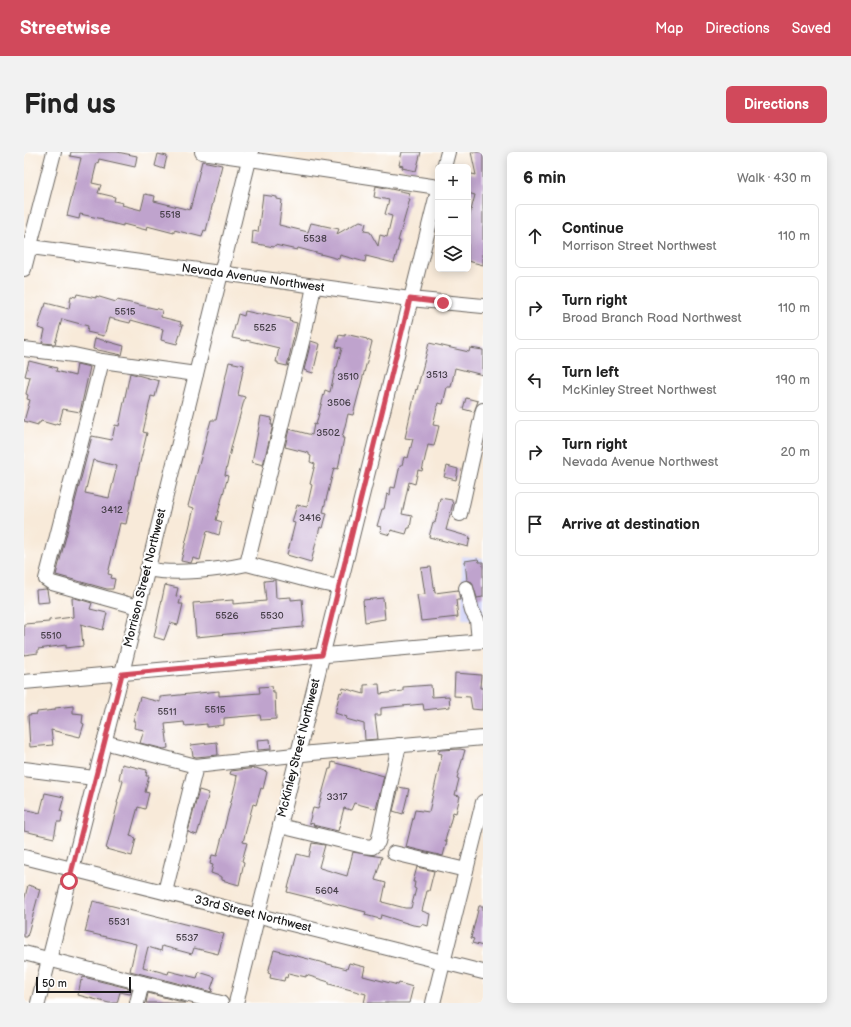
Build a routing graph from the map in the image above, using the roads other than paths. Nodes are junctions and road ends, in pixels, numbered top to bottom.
1 (54, 152) edge
2 (202, 152) edge
3 (448, 152) edge
4 (250, 155) edge
5 (445, 164) edge
6 (435, 188) edge
7 (435, 200) edge
8 (27, 246) edge
9 (24, 270) edge
10 (221, 273) junction
11 (314, 286) junction
12 (410, 299) junction
13 (483, 306) edge
14 (24, 349) edge
15 (102, 361) junction
16 (196, 374) junction
17 (483, 410) edge
18 (460, 514) dead end
19 (247, 564) junction
20 (147, 569) junction
21 (339, 587) junction
22 (466, 588) dead end
23 (138, 607) junction
24 (481, 641) edge
25 (322, 655) junction
26 (122, 674) junction
27 (24, 682) edge
28 (483, 738) edge
29 (104, 742) junction
30 (399, 745) junction
31 (298, 754) junction
32 (196, 766) junction
33 (24, 769) edge
34 (94, 778) junction
35 (483, 802) edge
36 (480, 824) edge
37 (280, 826) junction
38 (394, 853) dead end
39 (24, 857) edge
40 (72, 869) junction
41 (466, 870) junction
42 (165, 892) junction
43 (258, 916) junction
44 (24, 953) edge
45 (49, 959) junction
46 (443, 962) junction
47 (483, 972) edge
48 (142, 983) junction
49 (38, 1003) edge
50 (137, 1003) edge
51 (221, 1003) edge
52 (236, 1003) edge
53 (433, 1003) edge

1 - 8 street
2 - 4 street
3 - 5 street
4 - 6 street
4 - 10 street, Morrison Street Northwest
7 - 12 street, McKinley Street Northwest
8 - 9 street
8 - 10 street, Nevada Avenue Northwest
10 - 11 street, Nevada Avenue Northwest
10 - 16 street, Morrison Street Northwest
11 - 12 street, Nevada Avenue Northwest
11 - 19 street
12 - 13 street, Nevada Avenue Northwest
12 - 21 street, McKinley Street Northwest
14 - 15 street
15 - 16 street
15 - 23 street
16 - 20 street, Morrison Street Northwest
17 - 18 street
19 - 20 street
19 - 21 street
20 - 23 street, Morrison Street Northwest
21 - 25 street, McKinley Street Northwest
22 - 24 street
23 - 26 street, Morrison Street Northwest
24 - 25 street
25 - 26 street
25 - 31 street, McKinley Street Northwest
26 - 27 street
26 - 29 street, Morrison Street Northwest
28 - 30 street
29 - 32 street
29 - 34 street, Morrison Street Northwest
30 - 31 street
30 - 37 street
31 - 32 street
31 - 37 street, McKinley Street Northwest
32 - 42 street
33 - 34 street
34 - 40 street, Morrison Street Northwest
35 - 36 street
36 - 41 street
37 - 43 street, McKinley Street Northwest
38 - 41 street
39 - 40 street, 33rd Street Northwest
40 - 42 street, 33rd Street Northwest
40 - 45 street, Morrison Street Northwest
41 - 46 street
42 - 43 street, 33rd Street Northwest
43 - 46 street, 33rd Street Northwest
43 - 52 street, McKinley Street Northwest
44 - 45 street
45 - 48 street
45 - 49 street, Morrison Street Northwest
46 - 47 street, 33rd Street Northwest
46 - 53 street
48 - 50 street
48 - 51 street

